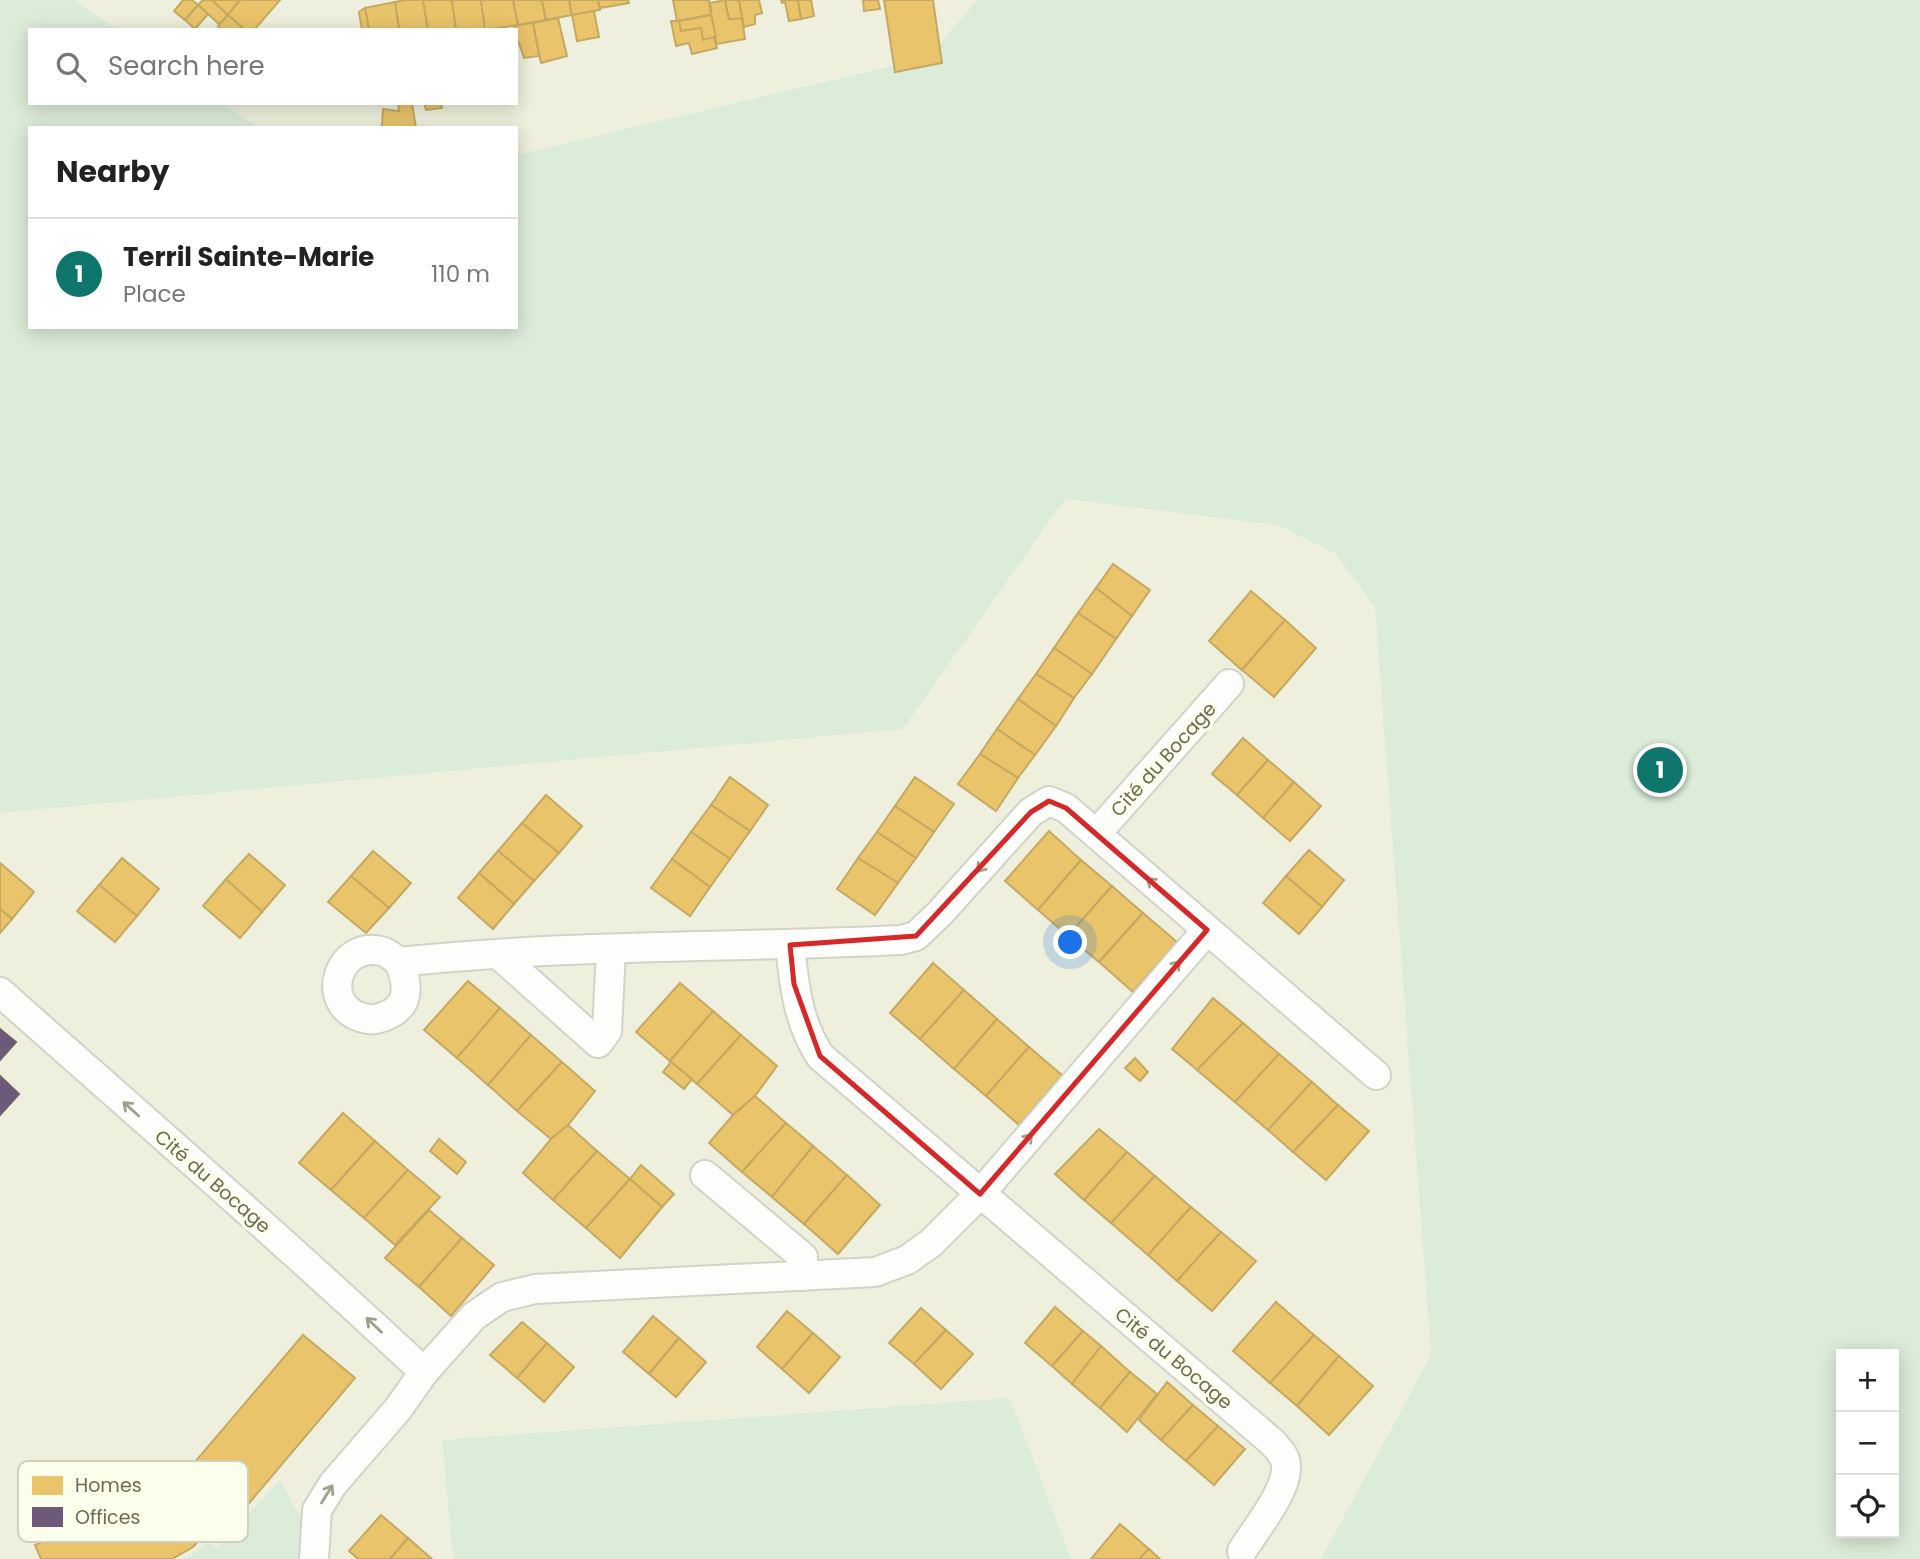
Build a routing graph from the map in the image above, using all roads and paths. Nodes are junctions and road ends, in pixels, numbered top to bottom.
1 (1229, 684) dead end
2 (1096, 834) junction
3 (1207, 930) junction
4 (790, 945) junction
5 (611, 950) junction
6 (498, 954) junction
7 (399, 962) dead end
8 (0, 992) edge
9 (1376, 1075) dead end
10 (705, 1175) dead end
11 (981, 1194) junction
12 (803, 1276) junction
13 (424, 1372) junction
14 (1242, 1551) dead end
15 (314, 1559) edge

1 - 2 street, Cité du Bocage
3 -> 2 street, Cité du Bocage
2 -> 4 street, Cité du Bocage
3 - 9 street, Cité du Bocage
11 -> 3 street
4 - 5 street, Cité du Bocage
4 - 11 street, Cité du Bocage
5 - 6 street, Cité du Bocage
5 - 6 street
6 - 7 street, Cité du Bocage
13 -> 8 street, Cité du Bocage
10 - 12 street
11 - 12 street
11 - 14 street, Cité du Bocage
12 - 13 street
15 -> 13 street

